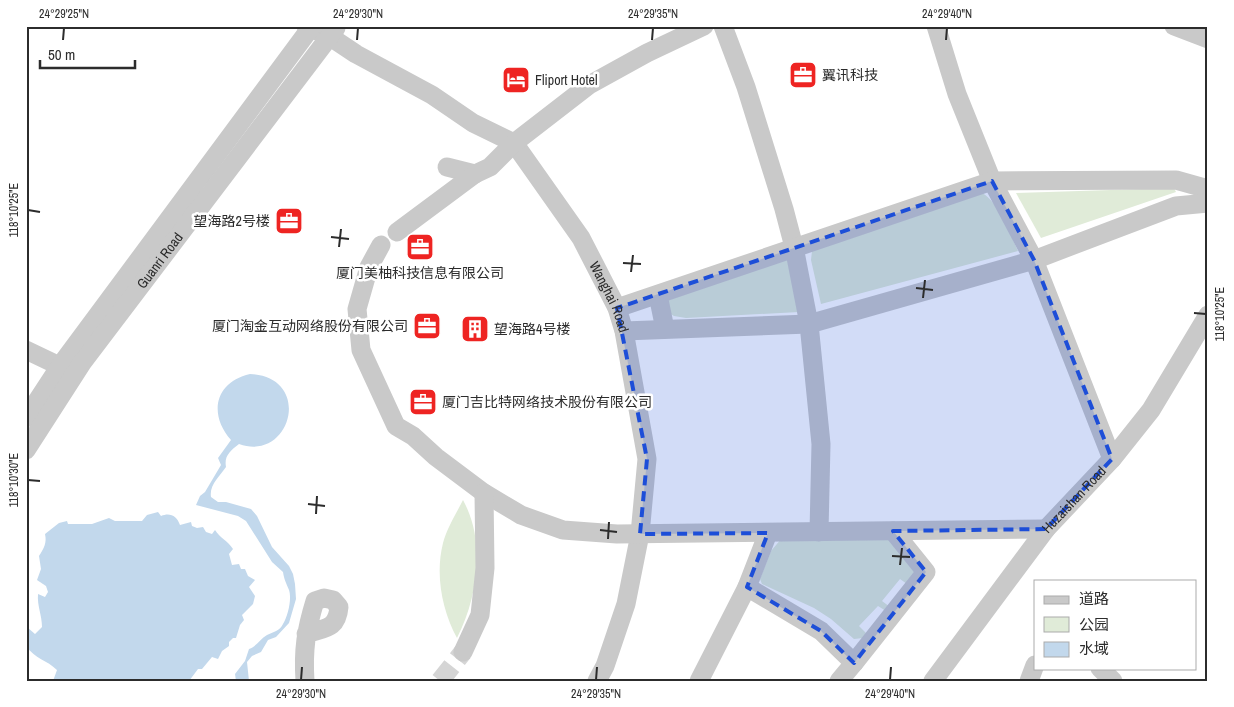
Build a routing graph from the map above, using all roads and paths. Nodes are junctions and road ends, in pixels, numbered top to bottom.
1 (704, 26) edge
2 (723, 26) edge
3 (936, 26) edge
4 (1174, 26) edge
5 (310, 27) edge
6 (333, 31) edge
7 (1208, 39) edge
8 (514, 143) junction
9 (447, 167) dead end
10 (476, 174) junction
11 (992, 181) junction
12 (1208, 188) edge
13 (1208, 203) edge
14 (397, 232) dead end
15 (381, 245) dead end
16 (794, 247) junction
17 (1034, 260) junction
18 (658, 295) junction
19 (617, 308) junction
20 (1208, 315) edge
21 (809, 324) junction
22 (665, 329) junction
23 (624, 331) junction
24 (26, 350) edge
25 (68, 370) junction
26 (26, 418) edge
27 (26, 450) edge
28 (1112, 459) junction
29 (484, 493) junction
30 (1046, 529) junction
31 (893, 531) junction
32 (819, 532) junction
33 (768, 533) junction
34 (640, 534) junction
35 (746, 587) junction
36 (306, 634) dead end
37 (463, 652) tunnel mouth
38 (854, 663) junction
39 (1034, 668) edge
40 (1102, 670) edge
41 (305, 681) edge
42 (597, 681) edge
43 (699, 681) edge
44 (839, 681) edge
45 (933, 681) edge
46 (1029, 681) edge
47 (1113, 681) edge

1 - 8 street
2 - 16 street
3 - 11 street
4 - 7 street
5 - 6 street, Wanghai Road
5 - 25 street, Guanri Road
6 - 8 street, Wanghai Road
6 - 25 street, Guanri Road
8 - 10 street
8 - 19 street, Wanghai Road
9 - 10 street
10 - 14 street
11 - 12 street
11 - 16 street
11 - 17 street
13 - 17 street
15 - 29 street
16 - 18 street
16 - 21 street
17 - 21 street
17 - 28 street
18 - 19 street
18 - 22 street
19 - 23 street, Wanghai Road
20 - 28 street, Huzaishan Road
21 - 22 street
21 - 32 street
22 - 23 street
23 - 34 street, Wanghai Road
24 - 25 street
25 - 26 street, Guanri Road
25 - 27 street, Guanri Road
28 - 30 street, Huzaishan Road
29 - 34 street
29 - 37 street
30 - 31 street
30 - 45 street, Huzaishan Road
31 - 32 street
31 - 38 street
32 - 33 street
33 - 34 street
33 - 35 street
34 - 42 street, Wanghai Road
35 - 38 street
35 - 43 street
36 - 41 street
38 - 44 street
39 - 46 street
40 - 47 street

